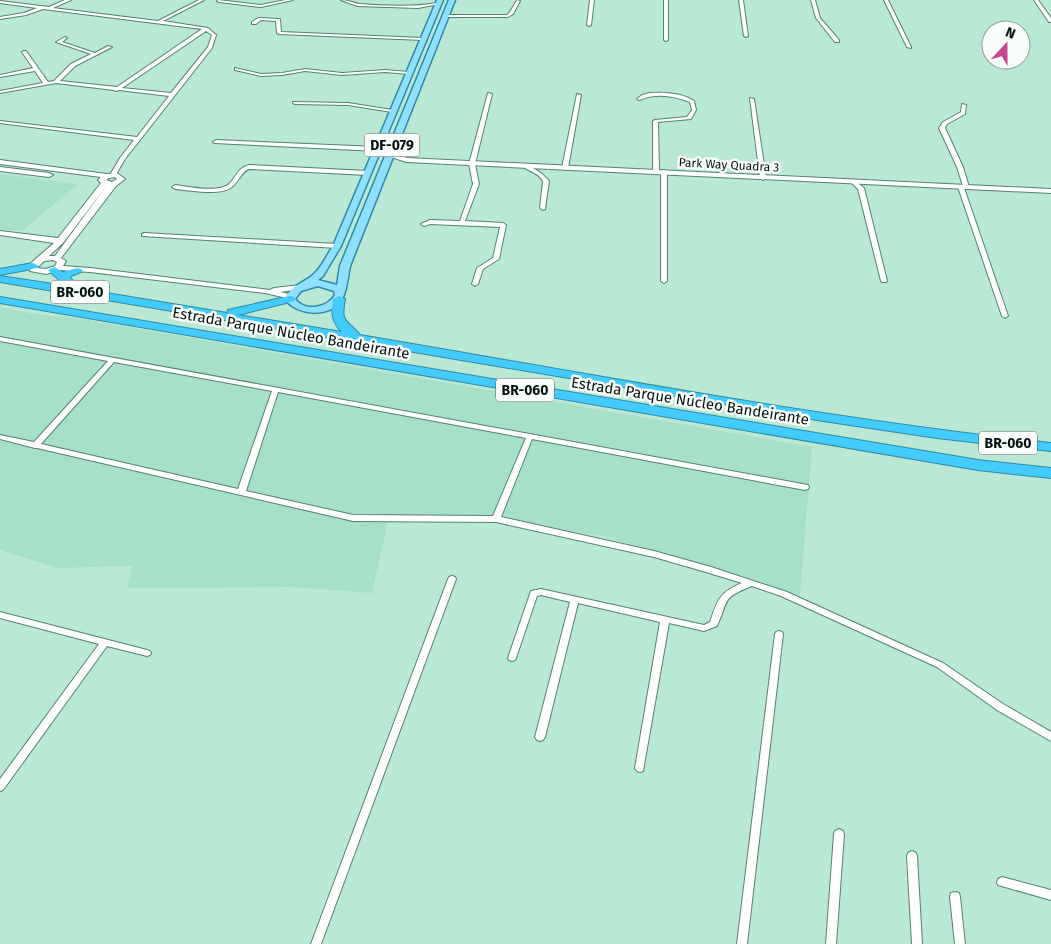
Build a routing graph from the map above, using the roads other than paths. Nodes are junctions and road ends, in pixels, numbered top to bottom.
1 (69, 0) edge
2 (202, 0) edge
3 (213, 0) edge
4 (291, 0) edge
5 (343, 0) edge
6 (452, 0) edge
7 (592, 0) edge
8 (666, 0) edge
9 (741, 0) edge
10 (812, 0) edge
11 (886, 0) edge
12 (1036, 0) edge
13 (220, 1) edge
14 (518, 1) edge
15 (0, 2) edge
16 (439, 2) edge
17 (41, 8) junction
18 (47, 8) junction
19 (418, 8) junction
20 (434, 13) junction
21 (444, 16) junction
22 (0, 18) edge
23 (1051, 21) edge
24 (159, 22) junction
25 (254, 24) dead end
26 (589, 25) dead end
27 (206, 30) junction
28 (196, 35) junction
29 (746, 36) dead end
30 (65, 38) dead end
31 (214, 38) junction
32 (423, 39) junction
33 (666, 40) dead end
34 (837, 41) dead end
35 (110, 47) dead end
36 (909, 47) dead end
37 (24, 52) dead end
38 (95, 54) junction
39 (36, 69) junction
40 (238, 69) dead end
41 (409, 73) junction
42 (0, 76) edge
43 (46, 82) junction
44 (56, 82) junction
45 (404, 83) junction
46 (417, 84) junction
47 (116, 90) junction
48 (0, 92) edge
49 (490, 94) dead end
50 (172, 95) junction
51 (579, 95) dead end
52 (752, 98) dead end
53 (639, 99) dead end
54 (295, 103) dead end
55 (964, 105) dead end
56 (392, 111) junction
57 (0, 122) edge
58 (139, 139) junction
59 (216, 142) dead end
60 (378, 149) junction
61 (388, 154) junction
62 (406, 160) junction
63 (0, 162) edge
64 (385, 164) junction
65 (472, 164) junction
66 (525, 166) junction
67 (565, 168) junction
68 (0, 169) edge
69 (60, 170) junction
70 (660, 172) junction
71 (368, 173) junction
72 (52, 176) junction
73 (763, 178) junction
74 (108, 180) junction
75 (864, 185) junction
76 (175, 187) dead end
77 (964, 187) junction
78 (1051, 191) edge
79 (544, 208) dead end
80 (462, 223) junction
81 (424, 224) dead end
82 (0, 233) edge
83 (144, 235) dead end
84 (60, 241) junction
85 (337, 246) junction
86 (38, 262) junction
87 (58, 265) junction
88 (90, 270) junction
89 (77, 271) junction
90 (0, 272) edge
91 (0, 279) edge
92 (64, 280) junction
93 (664, 281) dead end
94 (884, 281) dead end
95 (476, 284) dead end
96 (303, 286) junction
97 (265, 291) junction
98 (80, 292) junction
99 (339, 295) junction
100 (290, 298) junction
101 (0, 300) edge
102 (160, 305) junction
103 (207, 312) junction
104 (1005, 316) dead end
105 (132, 322) junction
106 (362, 339) junction
107 (0, 340) edge
108 (112, 360) junction
109 (585, 377) junction
110 (275, 391) junction
111 (581, 400) junction
112 (530, 436) junction
113 (0, 437) edge
114 (35, 446) junction
115 (1051, 447) edge
116 (1051, 472) edge
117 (805, 487) dead end
118 (241, 493) junction
119 (496, 519) junction
120 (452, 579) dead end
121 (752, 583) junction
122 (575, 599) junction
123 (0, 616) edge
124 (665, 620) junction
125 (779, 634) dead end
126 (105, 642) junction
127 (147, 653) dead end
128 (512, 658) dead end
129 (540, 737) dead end
130 (1051, 737) edge
131 (640, 768) dead end
132 (0, 787) edge
133 (840, 834) dead end
134 (912, 856) dead end
135 (1002, 882) dead end
136 (1051, 896) edge
137 (955, 897) dead end
138 (316, 944) edge
139 (742, 944) edge
140 (831, 944) edge
141 (917, 944) edge
142 (960, 944) edge

1 - 18 street
2 - 24 street
3 - 13 street
4 - 13 street
5 - 19 street
6 - 21 main road, DF-079
7 - 26 street
8 - 33 street
9 - 29 street
10 - 34 street
11 - 36 street
12 - 23 street
14 - 21 street
15 - 17 street
16 - 19 street
16 - 20 main road, DF-079
17 - 18 street
17 - 22 street
18 - 24 street
19 - 20 street
20 - 32 main road, DF-079
21 - 46 main road, DF-079
24 - 27 street
25 - 32 street
27 - 28 street
27 - 31 street
28 - 31 street
28 - 47 street
30 - 38 street
31 - 50 street
32 - 41 main road, DF-079
35 - 38 street
37 - 39 street
38 - 44 street
39 - 42 street
39 - 43 street
40 - 41 street
41 - 45 main road, DF-079
43 - 44 street
43 - 48 street
44 - 47 street
45 - 46 main road
45 - 56 main road, DF-079
46 - 61 main road, DF-079
47 - 50 street
49 - 65 street
50 - 58 street
51 - 67 street
52 - 73 street
53 - 70 street
54 - 56 street
55 - 77 street
56 - 60 main road, DF-079
57 - 58 street
58 - 74 street
59 - 60 street
60 - 71 main road, DF-079
61 - 62 street, Park Way Quadra 3
61 - 64 main road, DF-079
62 - 64 street, Park Way Quadra 3
62 - 65 street, Park Way Quadra 3
63 - 69 street
64 - 99 main road, DF-079
65 - 66 street, Park Way Quadra 3
65 - 80 street
66 - 67 street, Park Way Quadra 3
66 - 79 street
67 - 70 street, Park Way Quadra 3
68 - 72 street
69 - 72 street
69 - 74 street
70 - 73 street, Park Way Quadra 3
70 - 93 street
71 - 76 street
71 - 85 main road, DF-079
72 - 74 street
73 - 75 street, Park Way Quadra 3
74 - 84 street
74 - 87 street
75 - 77 street, Park Way Quadra 3
75 - 94 street
77 - 78 street, Park Way Quadra 3
77 - 104 street
80 - 81 street
80 - 95 street
82 - 84 street
83 - 85 street
84 - 86 street
85 - 96 main road, DF-079
86 - 87 street
86 - 87 street
86 - 90 highway
87 - 88 street
87 - 89 street
87 - 92 highway
88 - 89 street
88 - 97 street
89 - 92 highway
91 - 98 highway, Estrada Parque Núcleo Bandeirante / BR-060
92 - 98 highway
96 - 97 street
96 - 99 main road
96 - 100 main road, DF-079
97 - 100 street
98 - 102 highway, Estrada Parque Núcleo Bandeirante / BR-060
99 - 100 main road
99 - 106 highway
100 - 103 highway
101 - 105 highway, Estrada Parque Núcleo Bandeirante / BR-060
102 - 103 highway, Estrada Parque Núcleo Bandeirante / BR-060
102 - 105 highway
103 - 106 highway, Estrada Parque Núcleo Bandeirante / BR-060
105 - 111 highway, Estrada Parque Núcleo Bandeirante / BR-060
106 - 109 highway, Estrada Parque Núcleo Bandeirante / BR-060
107 - 108 street
108 - 110 street
108 - 114 street
109 - 111 highway
109 - 115 highway, Estrada Parque Núcleo Bandeirante / BR-060
110 - 112 street
110 - 118 street
111 - 116 highway, Estrada Parque Núcleo Bandeirante / BR-060
112 - 117 street
112 - 119 street
113 - 114 street
114 - 118 street
118 - 119 street
119 - 121 street
120 - 138 street
121 - 124 street
121 - 130 street
122 - 124 street
122 - 128 street
122 - 129 street
123 - 126 street
124 - 131 street
125 - 139 street
126 - 127 street
126 - 132 street
133 - 140 street
134 - 141 street
135 - 136 street
137 - 142 street

